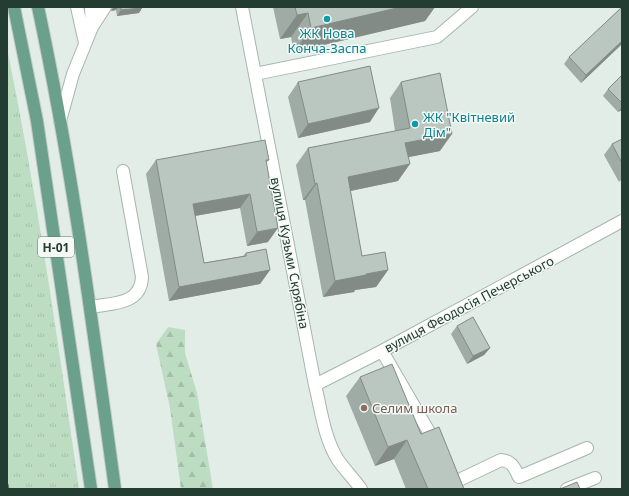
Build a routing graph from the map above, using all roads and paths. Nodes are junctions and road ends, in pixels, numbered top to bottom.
1 (14, 7) edge
2 (38, 7) edge
3 (77, 7) edge
4 (91, 7) edge
5 (105, 7) edge
6 (242, 7) edge
7 (472, 7) edge
8 (92, 27) junction
9 (85, 43) junction
10 (255, 74) junction
11 (60, 121) junction
12 (123, 171) dead end
13 (622, 222) edge
14 (91, 307) junction
15 (382, 351) junction
16 (315, 385) junction
17 (587, 448) dead end
18 (441, 452) edge
19 (451, 470) edge
20 (595, 478) dead end
21 (459, 485) edge
22 (91, 489) edge
23 (114, 489) edge
24 (361, 489) edge
25 (567, 489) edge

1 - 22 main road, Н-01
2 - 11 main road, Н-01
3 - 9 street
4 - 8 street
5 - 8 street
6 - 10 street, вулиця Кузьми Скрябіна
7 - 10 street
8 - 9 street
9 - 11 street
10 - 16 street, вулиця Кузьми Скрябіна
11 - 14 main road, Н-01
12 - 14 street
13 - 15 street, вулиця Феодосія Печерського
14 - 23 main road, Н-01
15 - 16 street, вулиця Феодосія Печерського
15 - 18 street
16 - 24 street, вулиця Кузьми Скрябіна
17 - 21 street
19 - 21 street
20 - 25 street

